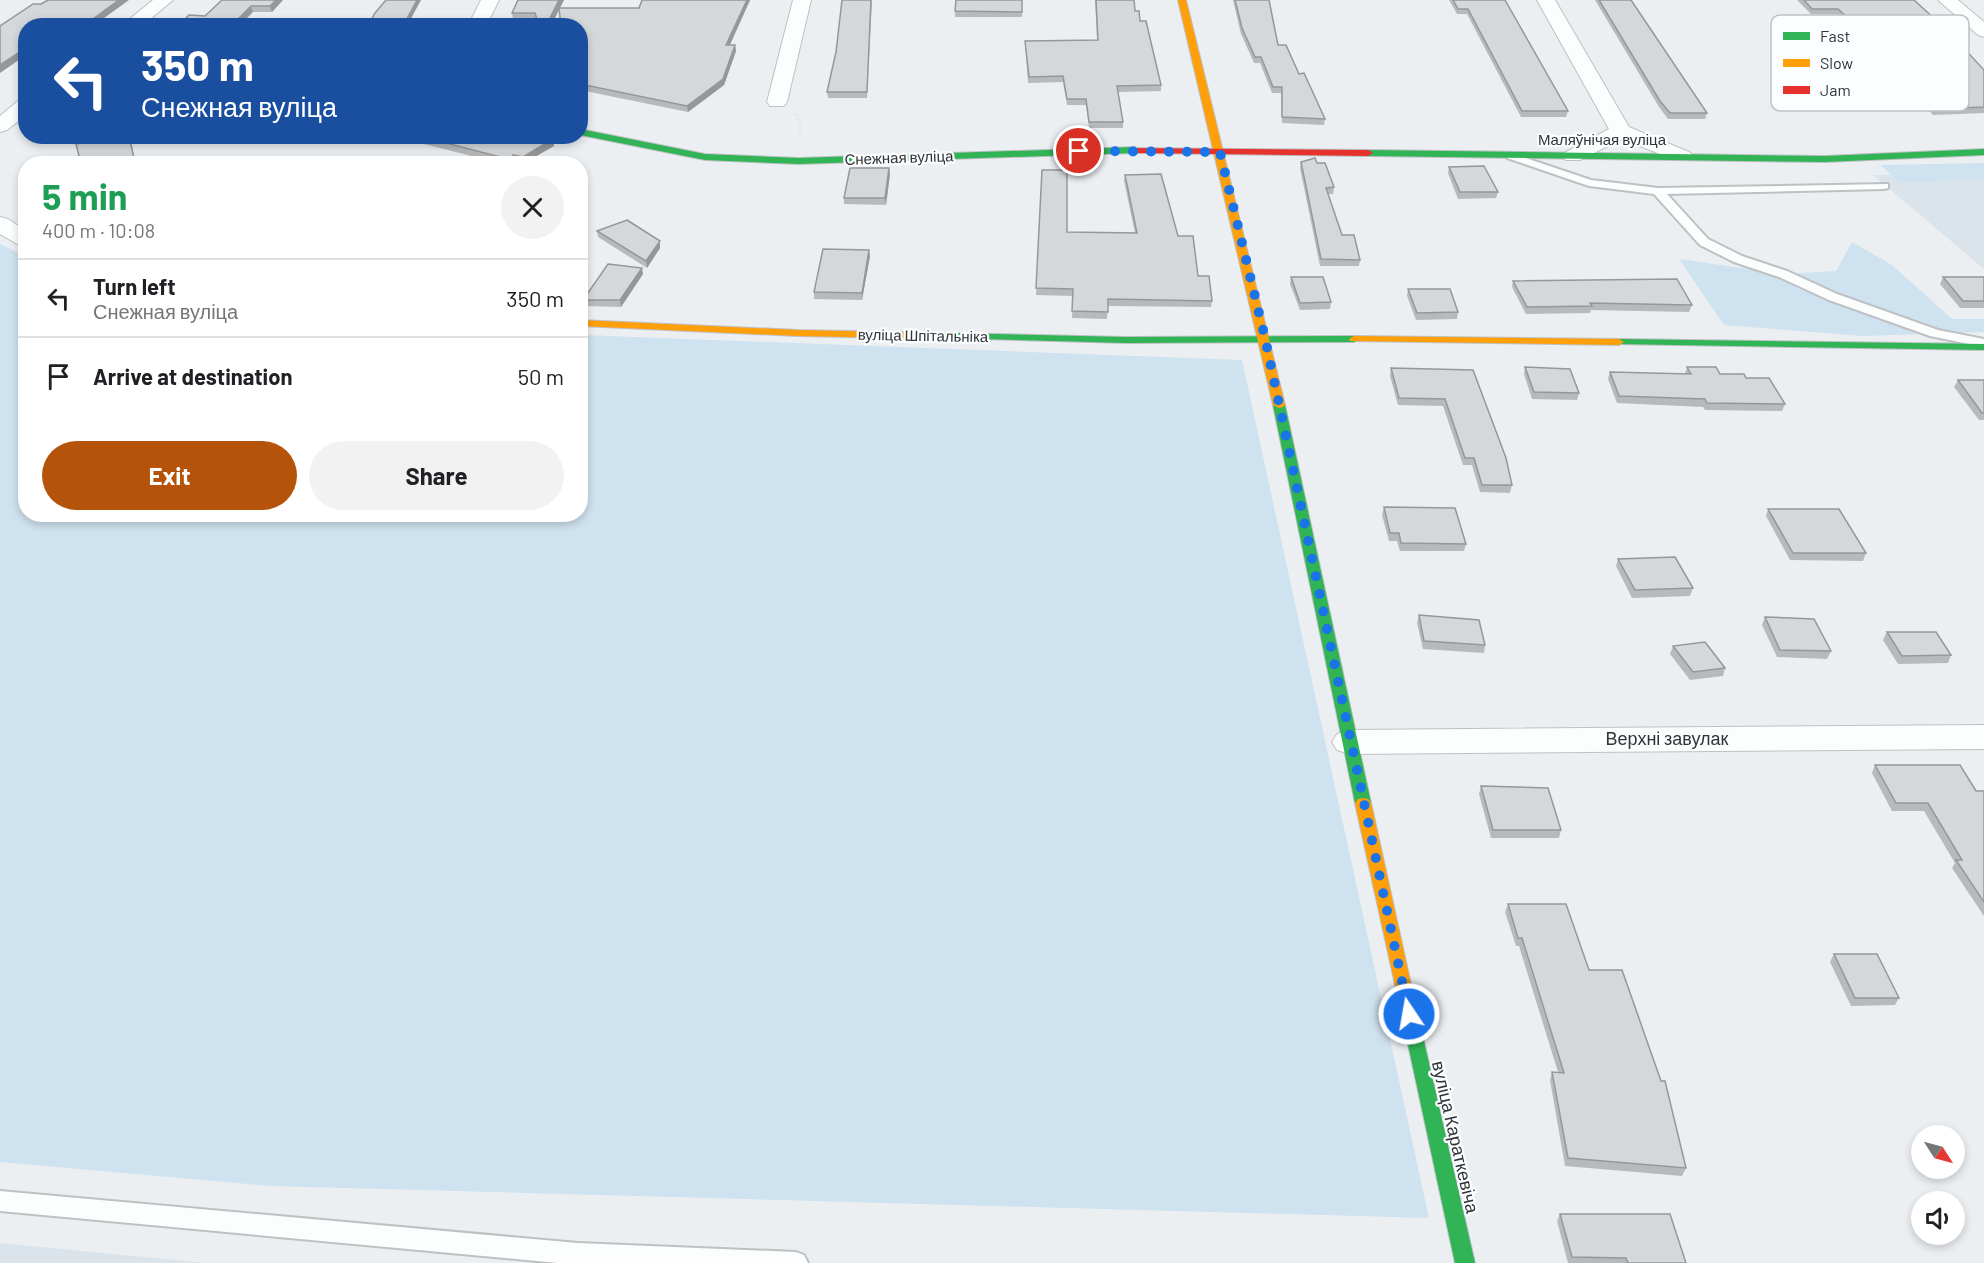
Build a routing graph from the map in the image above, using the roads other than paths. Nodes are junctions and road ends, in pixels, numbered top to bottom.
1 (164, 0) edge
2 (490, 0) edge
3 (802, 0) edge
4 (1182, 0) edge
5 (1546, 0) edge
6 (1947, 0) edge
7 (1965, 15) edge
8 (140, 18) edge
9 (481, 18) edge
10 (1969, 18) edge
11 (1984, 31) edge
12 (777, 102) road end
13 (18, 111) edge
14 (0, 126) edge
15 (1621, 131) junction
16 (588, 134) edge
17 (1220, 152) junction
18 (1984, 152) edge
19 (1510, 156) junction
20 (1573, 156) junction
21 (1682, 156) junction
22 (1884, 186) dead end
23 (1658, 191) junction
24 (0, 224) edge
25 (18, 236) edge
26 (588, 323) edge
27 (1265, 338) junction
28 (1984, 345) edge
29 (1984, 737) edge
30 (1349, 742) junction
31 (0, 1201) edge
32 (600, 1259) edge
33 (796, 1263) edge
34 (1465, 1263) edge

1 - 8 street
2 - 9 street
3 - 12 street
4 - 17 street, вуліца Караткевіча
5 - 15 street
6 - 7 street
10 - 11 street
13 - 14 street
15 - 20 street
15 - 21 street
16 - 17 street, Снежная вуліца
17 - 19 street, Маляўнічая вуліца
17 - 27 street, вуліца Караткевіча
18 - 21 street, Маляўнічая вуліца
19 - 20 street, Маляўнічая вуліца
19 - 23 lane
20 - 21 street, Маляўнічая вуліца
22 - 23 lane
23 - 28 lane
24 - 25 street
26 - 27 street, вуліца Шпітальніка
27 - 28 street
27 - 30 street, вуліца Караткевіча
29 - 30 street, Верхні завулак
30 - 34 street, вуліца Караткевіча
31 - 32 lane
32 - 33 lane

